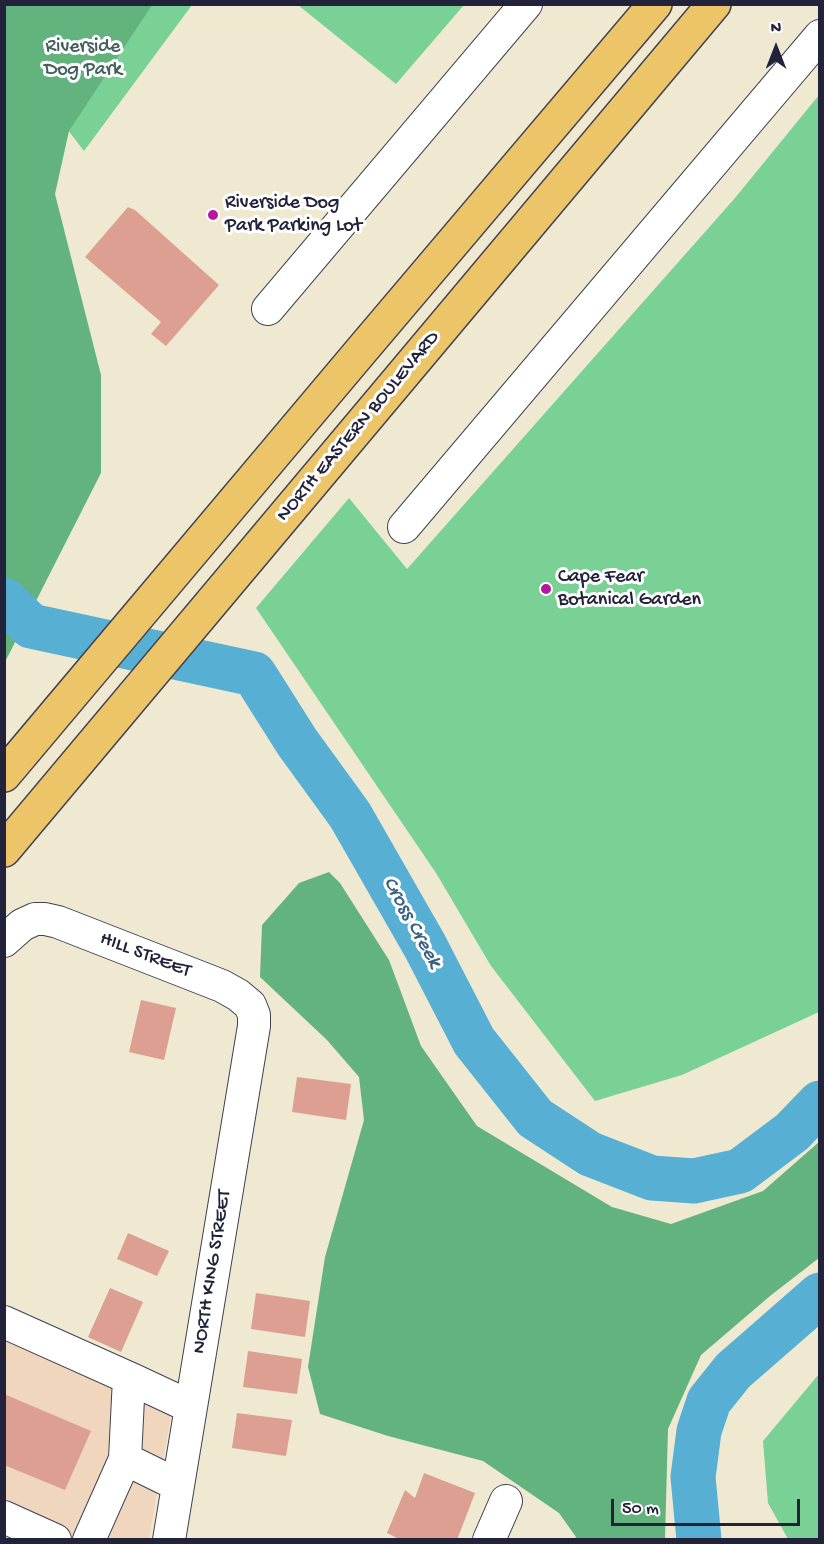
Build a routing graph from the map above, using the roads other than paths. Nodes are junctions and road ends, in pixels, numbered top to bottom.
1 (526, 4) edge
2 (655, 4) edge
3 (714, 4) edge
4 (819, 36) edge
5 (268, 309) dead end
6 (404, 527) dead end
7 (7, 771) edge
8 (4, 850) edge
9 (4, 940) edge
10 (250, 1005) joint
11 (4, 1322) edge
12 (129, 1378) junction
13 (191, 1407) junction
14 (125, 1459) junction
15 (178, 1485) junction
16 (506, 1501) dead end
17 (5, 1517) edge
18 (55, 1539) edge
19 (89, 1539) edge
20 (169, 1539) edge
21 (489, 1539) edge

1 - 5 street
2 - 7 highway
3 - 8 highway, NORTH EASTERN BOULEVARD
4 - 6 street
9 - 10 street, HILL STREET
10 - 13 street, NORTH KING STREET
11 - 12 street
12 - 13 street
12 - 14 street
13 - 15 street, NORTH KING STREET
14 - 15 street
14 - 19 street
15 - 20 street, NORTH KING STREET
16 - 21 street
17 - 18 street

